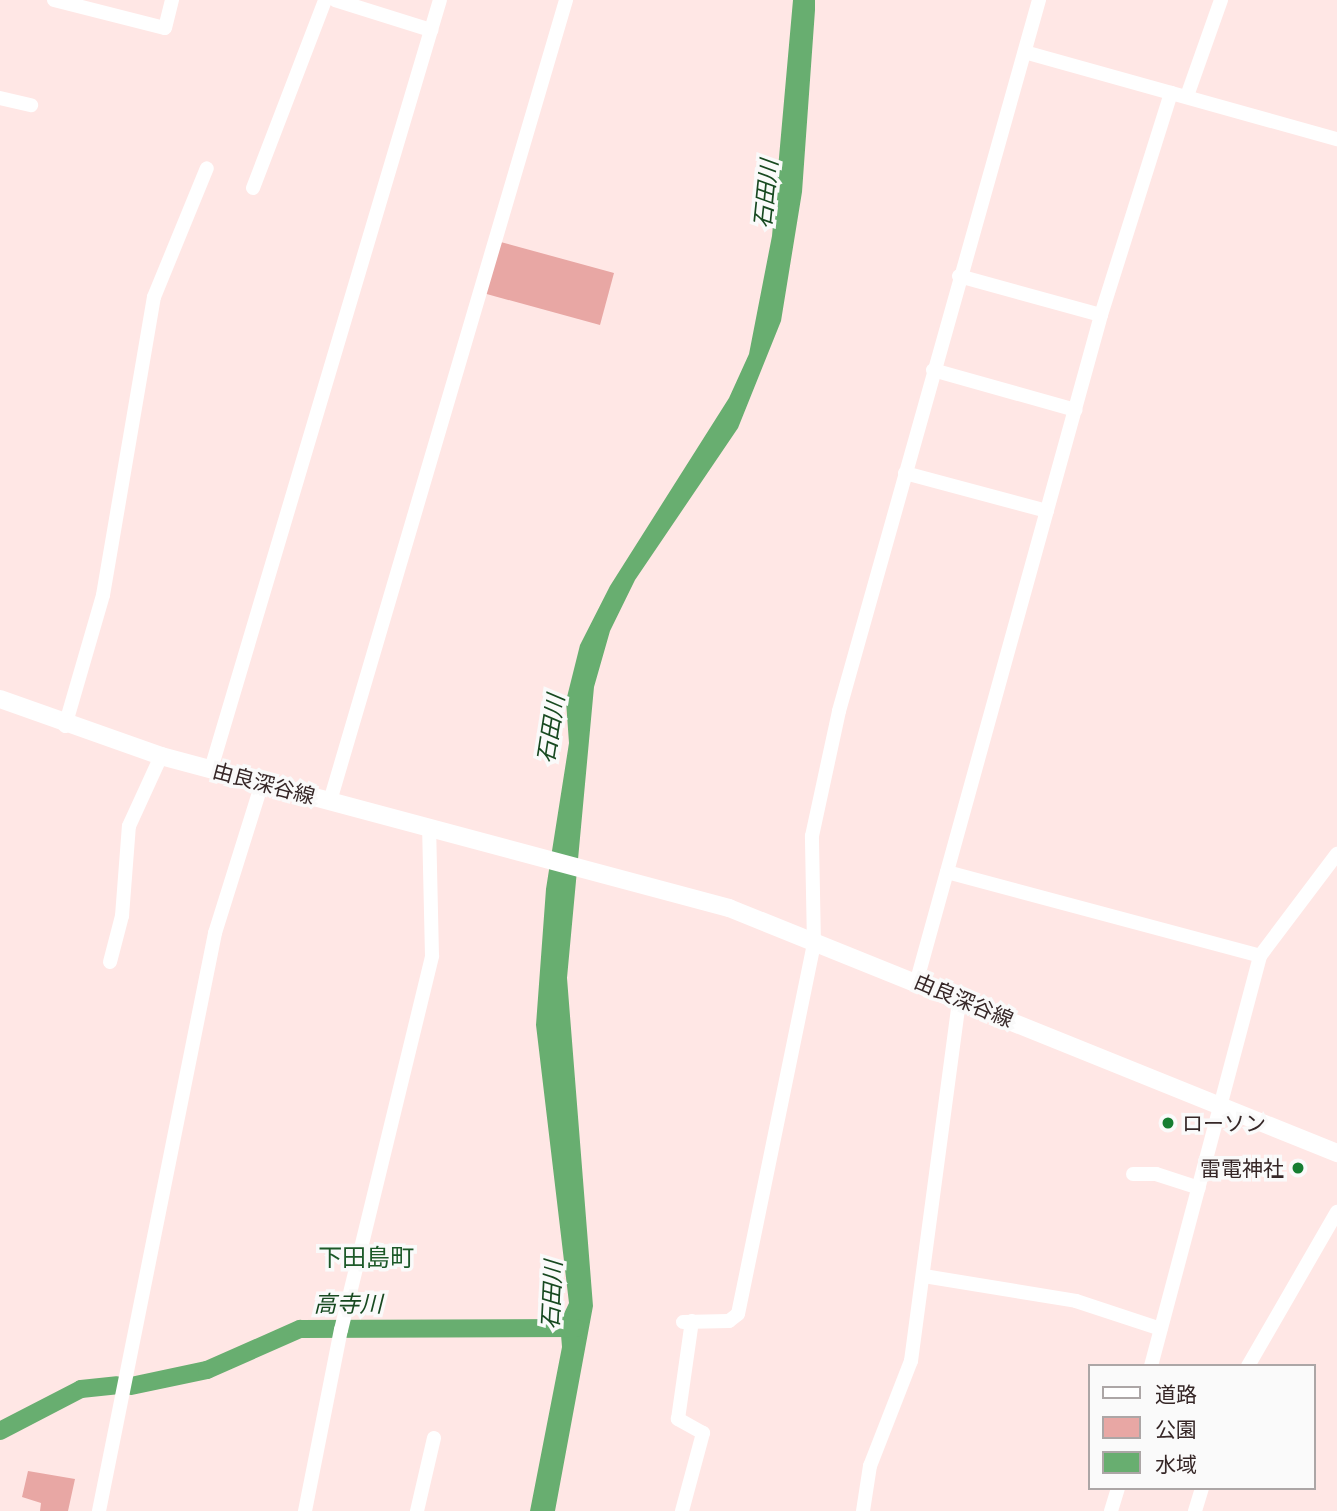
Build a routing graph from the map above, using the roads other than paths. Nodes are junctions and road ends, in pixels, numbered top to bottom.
1 (54, 0) edge
2 (172, 0) edge
3 (325, 0) edge
4 (335, 0) edge
5 (440, 0) edge
6 (566, 0) edge
7 (1039, 0) edge
8 (1221, 0) edge
9 (105, 6) edge
10 (431, 30) junction
11 (1028, 53) junction
12 (1171, 93) junction
13 (1187, 96) junction
14 (0, 98) edge
15 (31, 105) dead end
16 (1337, 139) edge
17 (207, 168) dead end
18 (253, 188) dead end
19 (958, 276) junction
20 (1101, 316) junction
21 (933, 370) junction
22 (1075, 410) junction
23 (905, 473) junction
24 (1047, 511) junction
25 (0, 699) edge
26 (65, 726) junction
27 (161, 757) junction
28 (211, 769) junction
29 (261, 783) junction
30 (330, 801) junction
31 (429, 828) junction
32 (1337, 854) edge
33 (947, 872) junction
34 (814, 938) junction
35 (1260, 956) junction
36 (110, 962) dead end
37 (917, 980) junction
38 (959, 999) junction
39 (1218, 1104) junction
40 (1337, 1153) edge
41 (1133, 1174) dead end
42 (1199, 1188) junction
43 (1337, 1212) edge
44 (924, 1276) junction
45 (1161, 1329) junction
46 (1151, 1364) edge
47 (1249, 1364) edge
48 (434, 1438) dead end
49 (1117, 1490) edge
50 (1201, 1490) edge
51 (99, 1511) edge
52 (305, 1511) edge
53 (417, 1511) edge
54 (682, 1511) edge
55 (863, 1511) edge
56 (1111, 1511) edge
57 (1195, 1511) edge

1 - 9 street
2 - 9 street
3 - 18 street
4 - 10 street
5 - 10 street
6 - 30 street
7 - 11 street
8 - 13 street
10 - 28 street
11 - 12 street
11 - 19 street
12 - 13 street
12 - 20 street
13 - 16 street
14 - 15 street
17 - 26 street
19 - 20 street
19 - 21 street
20 - 22 street
21 - 22 street
21 - 23 street
22 - 24 street
23 - 24 street
23 - 34 street
24 - 33 street
25 - 26 main road, 由良深谷線
26 - 27 main road, 由良深谷線
27 - 28 main road, 由良深谷線
27 - 36 street
28 - 29 main road, 由良深谷線
29 - 30 main road, 由良深谷線
29 - 51 street
30 - 31 main road, 由良深谷線
31 - 34 main road, 由良深谷線
31 - 52 street
32 - 35 street
33 - 35 street
33 - 37 street
34 - 37 main road, 由良深谷線
34 - 54 street
35 - 39 street
37 - 38 main road, 由良深谷線
38 - 39 main road, 由良深谷線
38 - 44 street
39 - 40 main road, 由良深谷線
39 - 42 street
41 - 42 street
42 - 45 street
43 - 47 street
44 - 45 street
44 - 55 street
45 - 46 street
48 - 53 street
49 - 56 street
50 - 57 street

